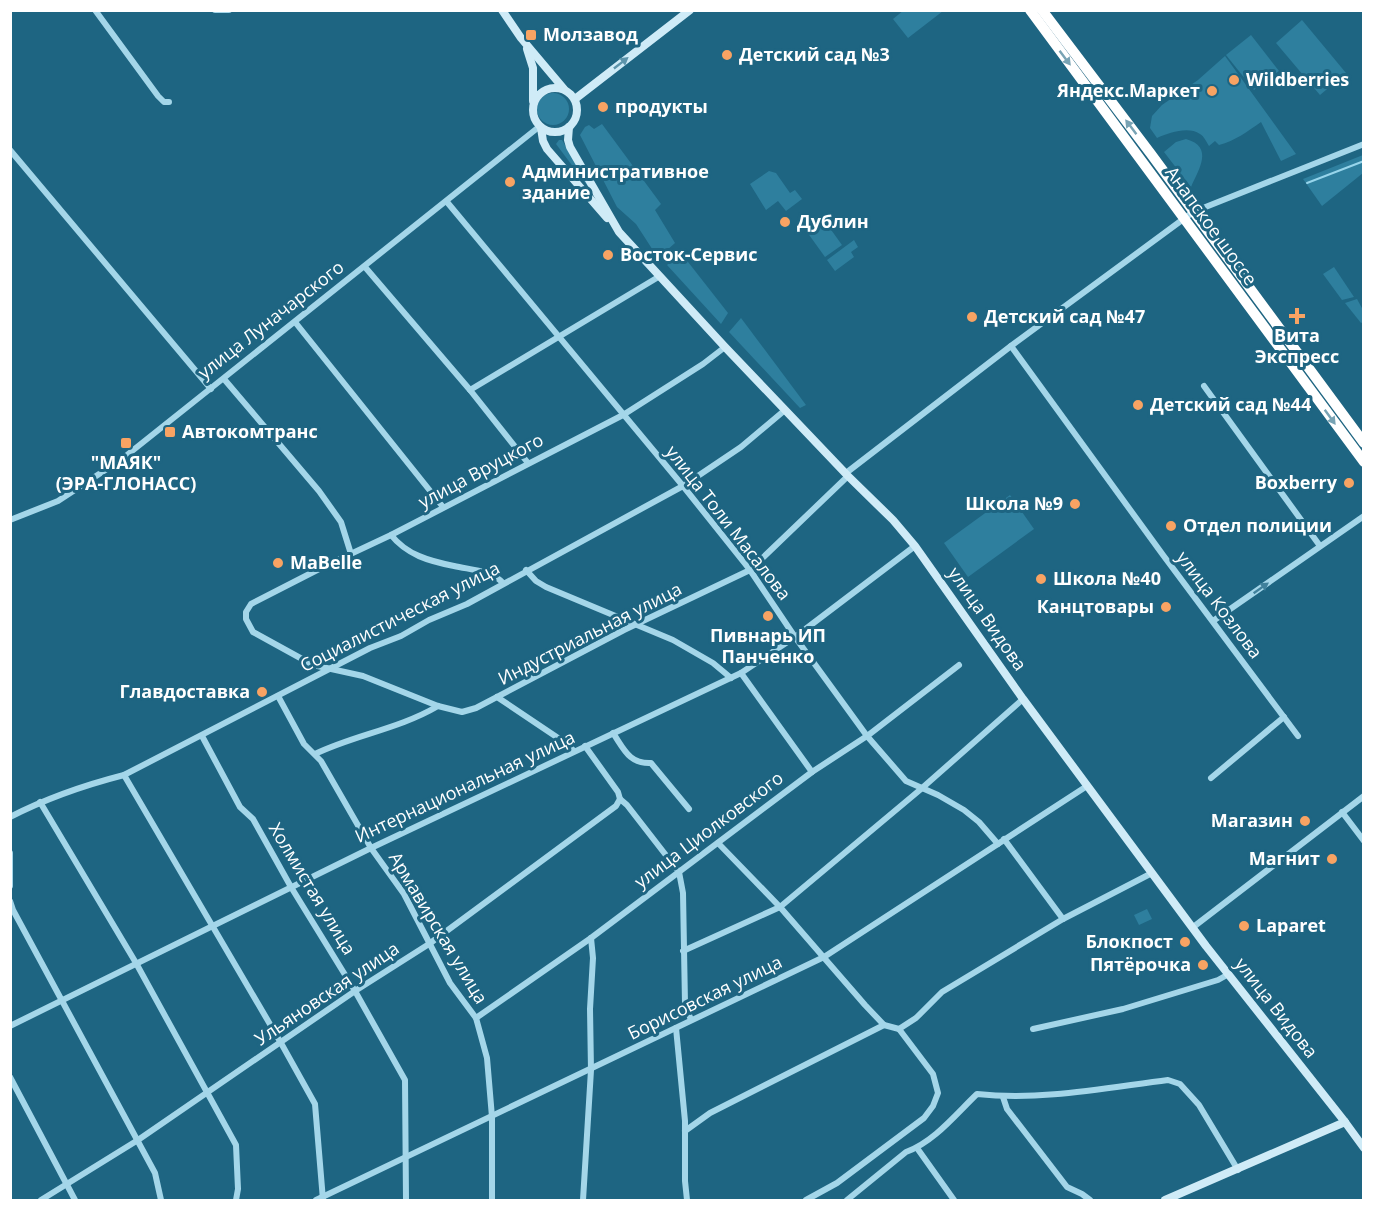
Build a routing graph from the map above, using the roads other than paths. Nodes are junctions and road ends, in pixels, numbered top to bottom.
1 (95, 10) edge
2 (215, 10) edge
3 (229, 10) edge
4 (502, 10) edge
5 (1030, 10) edge
6 (1042, 10) edge
7 (687, 13) edge
8 (521, 38) junction
9 (564, 89) junction
10 (574, 99) junction
11 (170, 102) dead end
12 (533, 104) junction
13 (541, 127) junction
14 (569, 127) junction
15 (1364, 144) edge
16 (10, 150) edge
17 (447, 202) junction
18 (1189, 215) junction
19 (619, 232) junction
20 (365, 267) junction
21 (660, 276) junction
22 (295, 322) junction
23 (559, 337) junction
24 (1011, 346) junction
25 (725, 347) junction
26 (224, 378) junction
27 (1204, 386) dead end
28 (211, 389) junction
29 (470, 390) junction
30 (785, 410) junction
31 (623, 415) junction
32 (1364, 443) edge
33 (1364, 462) edge
34 (528, 463) junction
35 (847, 475) junction
36 (683, 486) junction
37 (443, 507) junction
38 (1364, 516) edge
39 (10, 520) edge
40 (391, 535) junction
41 (915, 546) junction
42 (1320, 546) junction
43 (351, 554) junction
44 (526, 570) junction
45 (750, 570) junction
46 (503, 583) junction
47 (246, 612) joint
48 (1213, 621) junction
49 (636, 625) junction
50 (795, 638) junction
51 (958, 665) dead end
52 (330, 670) junction
53 (741, 673) junction
54 (731, 678) junction
55 (278, 696) junction
56 (497, 697) junction
57 (1023, 699) junction
58 (438, 706) junction
59 (1284, 717) junction
60 (613, 733) junction
61 (202, 736) junction
62 (867, 736) junction
63 (1298, 736) dead end
64 (585, 746) junction
65 (574, 751) junction
66 (315, 754) junction
67 (812, 772) junction
68 (124, 775) junction
69 (1211, 778) dead end
70 (1087, 786) junction
71 (921, 789) junction
72 (1364, 796) edge
73 (620, 799) junction
74 (40, 802) junction
75 (689, 809) dead end
76 (1342, 812) junction
77 (10, 817) edge
78 (1004, 839) junction
79 (1364, 841) edge
80 (718, 843) junction
81 (998, 844) junction
82 (371, 848) junction
83 (10, 853) edge
84 (679, 872) junction
85 (1152, 873) junction
86 (10, 886) edge
87 (291, 887) junction
88 (10, 901) edge
89 (780, 907) junction
90 (1064, 919) junction
91 (213, 926) junction
92 (1192, 928) junction
93 (591, 938) junction
94 (429, 944) junction
95 (683, 951) junction
96 (824, 957) junction
97 (136, 963) junction
98 (1227, 975) junction
99 (356, 991) junction
100 (63, 1000) junction
101 (476, 1018) junction
102 (691, 1020) junction
103 (884, 1025) junction
104 (10, 1026) edge
105 (676, 1028) junction
106 (899, 1029) junction
107 (1033, 1029) dead end
108 (281, 1043) junction
109 (591, 1070) junction
110 (10, 1077) edge
111 (209, 1093) junction
112 (1003, 1096) junction
113 (492, 1117) junction
114 (1346, 1122) junction
115 (685, 1131) junction
116 (138, 1140) junction
117 (917, 1148) junction
118 (1364, 1148) edge
119 (405, 1159) junction
120 (1238, 1170) junction
121 (67, 1183) junction
122 (323, 1199) edge
123 (41, 1200) edge
124 (75, 1200) edge
125 (161, 1200) edge
126 (236, 1200) edge
127 (316, 1200) edge
128 (406, 1200) edge
129 (492, 1200) edge
130 (584, 1200) edge
131 (687, 1200) edge
132 (806, 1200) edge
133 (847, 1200) edge
134 (954, 1200) edge
135 (1090, 1200) edge
136 (1164, 1200) edge

1 - 11 street
2 - 3 street
4 - 8 street
5 -> 18 highway, Анапское шоссе
18 -> 6 highway, Анапское шоссе
10 -> 7 street
8 - 9 street
8 - 12 street
9 - 10 street
9 - 12 street
10 - 14 street
12 - 13 street
13 - 14 street
13 - 17 street, улица Луначарского
13 - 19 street
14 - 19 street, улица Видова
15 - 18 street, Индустриальная улица
16 - 28 street
17 - 20 street, улица Луначарского
17 - 23 street, улица Толи Масалова
18 - 24 street, Индустриальная улица
18 - 32 highway, Анапское шоссе
18 -> 33 highway, Анапское шоссе
19 - 21 street, улица Видова
20 - 22 street, улица Луначарского
20 - 29 street
21 - 23 street
21 - 25 street, улица Видова
22 - 26 street, улица Луначарского
22 - 37 street
23 - 29 street
23 - 31 street, улица Толи Масалова
24 - 35 street, Индустриальная улица
24 - 48 street, улица Козлова
25 - 30 street, улица Видова
25 - 31 street, улица Вруцкого
26 - 28 street, улица Луначарского
26 - 43 street
27 - 42 street
28 - 39 street, улица Луначарского
29 - 34 street
30 - 35 street, улица Видова
30 - 36 street, Социалистическая улица
31 - 34 street, улица Вруцкого
31 - 36 street, улица Толи Масалова
34 - 37 street, улица Вруцкого
35 - 41 street, улица Видова
35 - 45 street, Индустриальная улица
36 - 44 street, Социалистическая улица
36 - 45 street, улица Толи Масалова
37 - 40 street, улица Вруцкого
38 - 42 street
40 - 43 street, улица Вруцкого
40 - 46 street
41 - 50 street, Интернациональная улица
41 - 57 street, улица Видова
48 -> 42 street
43 - 47 street, улица Вруцкого
44 - 46 street, Социалистическая улица
44 - 49 street
45 - 49 street, Индустриальная улица
45 - 50 street, улица Толи Масалова
46 - 52 street, Социалистическая улица
47 - 52 street, Индустриальная улица
48 - 59 street, улица Козлова
49 - 54 street
49 - 56 street, Индустриальная улица
50 - 53 street, Интернациональная улица
50 - 62 street, улица Толи Масалова
51 - 62 street, улица Циолковского
52 - 55 street, Социалистическая улица
52 - 58 street, Индустриальная улица
53 - 54 street, Интернациональная улица
53 - 67 street
54 - 60 street, Интернациональная улица
55 - 61 street, Социалистическая улица
55 - 66 street, Армавирская улица
56 - 58 street, Индустриальная улица
56 - 65 street
57 - 70 street, улица Видова
57 - 71 street
58 - 66 street
59 - 63 street, улица Козлова
59 - 69 street
60 - 64 street, Интернациональная улица
60 - 75 street
61 - 68 street, Социалистическая улица
61 - 87 street, Холмистая улица
62 - 67 street, улица Циолковского
62 - 71 street, улица Толи Масалова
64 - 65 street, Интернациональная улица
64 - 73 street
65 - 82 street, Интернациональная улица
66 - 82 street, Армавирская улица
67 - 80 street, улица Циолковского
68 - 74 street, Социалистическая улица
68 - 91 street
70 - 78 street, Борисовская улица
70 - 85 street, улица Видова
71 - 81 street, улица Толи Масалова
71 - 89 street
72 - 76 street
73 - 84 street
73 - 94 street, Ульяновская улица
74 - 77 street, Социалистическая улица
74 - 97 street
76 - 79 street
76 - 92 street
78 - 81 street, Борисовская улица
78 - 90 street
80 - 84 street, улица Циолковского
80 - 89 street
81 - 96 street, Борисовская улица
82 - 87 street, Интернациональная улица
82 - 94 street, Армавирская улица
83 - 86 street
84 - 93 street, улица Циолковского
84 - 95 street
85 - 90 street
85 - 92 street, улица Видова
87 - 91 street, Интернациональная улица
87 - 99 street, Холмистая улица
88 - 100 street
89 - 95 street
89 - 96 street
90 - 106 street
91 - 97 street, Интернациональная улица
91 - 108 street
92 - 98 street, улица Видова
93 - 101 street, улица Циолковского
93 - 109 street
94 - 99 street, Ульяновская улица
94 - 101 street, Армавирская улица
95 - 102 street
96 - 102 street, Борисовская улица
96 - 103 street
97 - 100 street, Интернациональная улица
97 - 111 street
98 - 107 street
98 - 114 street, улица Видова
99 - 108 street, Ульяновская улица
99 - 119 street, Холмистая улица
100 - 104 street, Интернациональная улица
100 - 116 street
101 - 113 street, Армавирская улица
102 - 105 street, Борисовская улица
103 - 106 street
103 - 115 street
105 - 109 street, Борисовская улица
105 - 115 street
106 - 132 street
108 - 111 street, Ульяновская улица
108 - 122 street
109 - 113 street, Борисовская улица
109 - 130 street
110 - 121 street
111 - 116 street, Ульяновская улица
111 - 126 street
112 - 117 street
112 - 120 street
112 - 135 street
113 - 119 street, Борисовская улица
113 - 129 street, Армавирская улица
114 - 118 street, улица Видова
114 - 120 street
115 - 131 street
116 - 121 street, Ульяновская улица
116 - 125 street
117 - 133 street
117 - 134 street
119 - 122 street, Борисовская улица
119 - 128 street, Холмистая улица
120 - 136 street
121 - 123 street, Ульяновская улица
121 - 124 street
122 - 127 street, Борисовская улица

